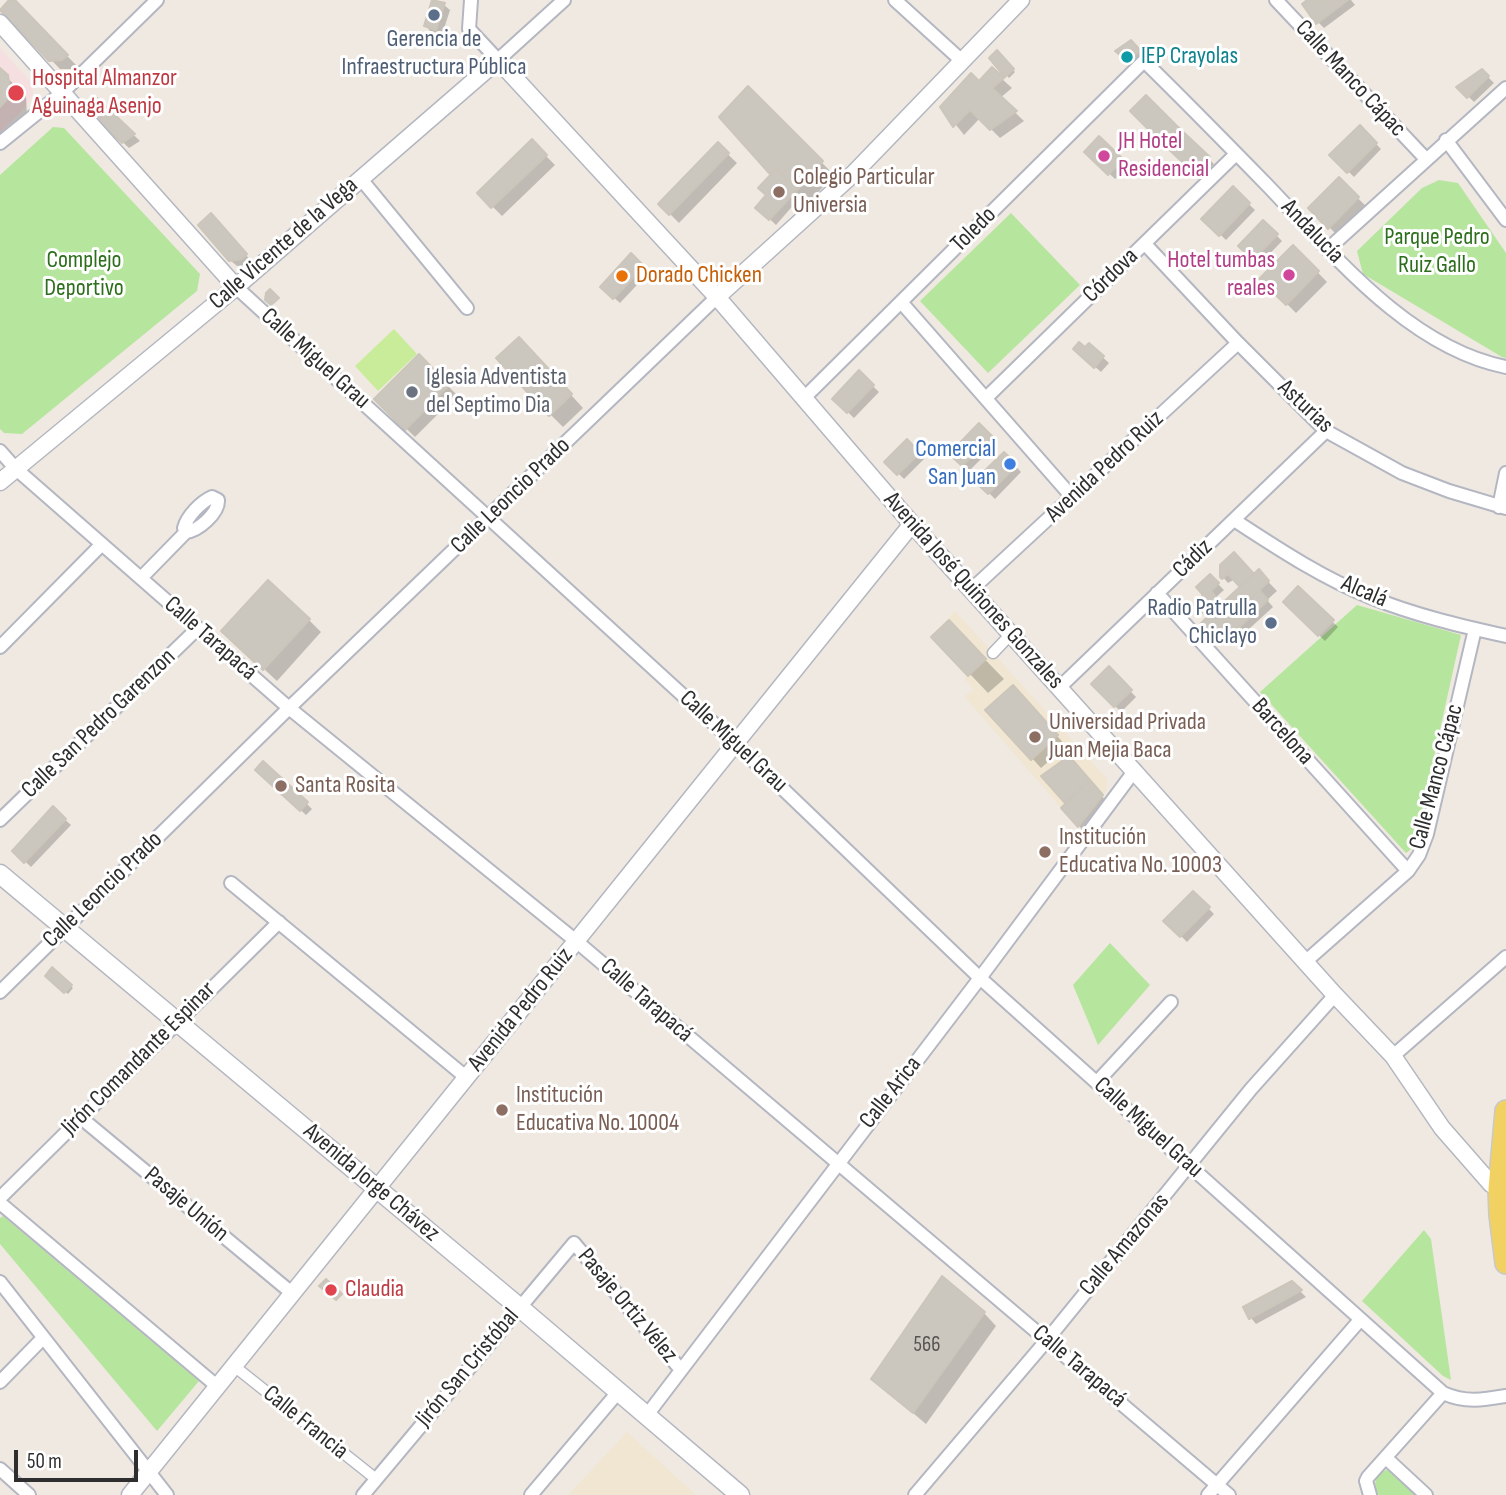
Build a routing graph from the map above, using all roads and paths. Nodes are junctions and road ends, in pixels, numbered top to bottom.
1 (157, 0) edge
2 (471, 0) edge
3 (564, 0) edge
4 (895, 0) edge
5 (1021, 0) edge
6 (1276, 0) edge
7 (0, 23) edge
8 (498, 60) junction
9 (962, 61) junction
10 (1144, 61) joint
11 (1506, 88) edge
12 (62, 93) junction
13 (1446, 140) junction
14 (0, 143) edge
15 (1236, 154) junction
16 (1425, 158) junction
17 (361, 179) junction
18 (1506, 220) edge
19 (1145, 244) junction
20 (1328, 249) junction
21 (236, 286) junction
22 (717, 298) junction
23 (901, 302) junction
24 (467, 308) dead end
25 (1238, 342) junction
26 (1506, 367) edge
27 (986, 398) junction
28 (803, 400) junction
29 (1326, 431) junction
30 (0, 452) edge
31 (15, 468) junction
32 (1506, 473) edge
33 (0, 482) edge
34 (1072, 497) junction
35 (1502, 507) edge
36 (489, 517) junction
37 (1234, 520) junction
38 (912, 524) junction
39 (186, 532) dead end
40 (102, 544) junction
41 (141, 578) junction
42 (971, 590) junction
43 (1157, 593) junction
44 (198, 628) junction
45 (1475, 629) junction
46 (1012, 634) junction
47 (1506, 636) edge
48 (0, 647) edge
49 (993, 653) dead end
50 (1060, 687) junction
51 (289, 708) junction
52 (735, 743) junction
53 (1135, 770) junction
54 (0, 820) edge
55 (1408, 871) junction
56 (0, 874) edge
57 (231, 883) dead end
58 (279, 922) junction
59 (65, 927) junction
60 (576, 941) junction
61 (1506, 957) edge
62 (1305, 961) junction
63 (980, 978) junction
64 (0, 992) edge
65 (1335, 995) junction
66 (1171, 1002) dead end
67 (178, 1021) junction
68 (1392, 1056) junction
69 (467, 1078) junction
70 (1097, 1082) junction
71 (1506, 1111) edge
72 (80, 1116) junction
73 (836, 1164) junction
74 (1191, 1165) junction
75 (378, 1189) junction
76 (1502, 1189) edge
77 (0, 1198) edge
78 (0, 1203) edge
79 (574, 1243) joint
80 (1506, 1263) edge
81 (0, 1282) edge
82 (293, 1294) junction
83 (519, 1307) junction
84 (1360, 1320) junction
85 (43, 1338) junction
86 (1047, 1339) junction
87 (234, 1366) junction
88 (681, 1370) junction
89 (0, 1382) edge
90 (218, 1387) junction
91 (619, 1391) junction
92 (1443, 1393) junction
93 (1506, 1396) edge
94 (647, 1415) junction
95 (1386, 1458) junction
96 (0, 1469) edge
97 (148, 1473) junction
98 (376, 1479) junction
99 (1213, 1490) edge
100 (29, 1495) edge
101 (130, 1495) edge
102 (167, 1495) edge
103 (363, 1495) edge
104 (531, 1495) edge
105 (740, 1495) edge
106 (915, 1495) edge
107 (1229, 1495) edge
108 (1370, 1495) edge
109 (1426, 1495) edge

1 - 12 street
2 - 8 street
3 - 8 street, Calle Vicente de la Vega
4 - 9 street
5 - 9 street, Calle Leoncio Prado
6 - 16 street, Calle Manco Cápac
7 - 12 street, Calle Miguel Grau
8 - 17 street, Calle Vicente de la Vega
8 - 22 street, Avenida José Quiñones Gonzales
9 - 22 street, Calle Leoncio Prado
10 - 15 street, Andalucía
10 - 23 street, Toledo
11 - 13 street
12 - 14 street
12 - 21 street, Calle Miguel Grau
13 - 16 street
13 - 18 street
15 - 19 street, Córdova
15 - 20 street, Andalucía
16 - 20 street
17 - 21 street, Calle Vicente de la Vega
17 - 24 street
19 - 25 street, Asturias
19 - 27 street, Córdova
20 - 26 street, Andalucía
21 - 31 street, Calle Vicente de la Vega
21 - 36 street, Calle Miguel Grau
22 - 28 street, Avenida José Quiñones Gonzales
22 - 36 street, Calle Leoncio Prado
23 - 27 street
23 - 28 street, Toledo
25 - 29 street, Asturias
25 - 34 street, Avenida Pedro Ruiz
27 - 34 street
28 - 38 street, Avenida José Quiñones Gonzales
29 - 35 street, Asturias
29 - 37 street, Cádiz
30 - 31 street, Calle Tarapacá
31 - 33 street, Calle Vicente de la Vega
31 - 40 street, Calle Tarapacá
32 - 35 street
34 - 42 street, Avenida Pedro Ruiz
36 - 51 street, Calle Leoncio Prado
36 - 52 street, Calle Miguel Grau
37 - 43 street, Cádiz
37 - 45 street, Alcalá
38 - 42 street, Avenida José Quiñones Gonzales
38 - 52 street, Avenida Pedro Ruiz
39 - 41 street
40 - 41 street, Calle Tarapacá
40 - 48 street
41 - 44 street, Calle Tarapacá
42 - 46 street, Avenida José Quiñones Gonzales
43 - 50 street, Cádiz
43 - 55 street, Barcelona
44 - 51 street, Calle Tarapacá
44 - 54 street, Calle San Pedro Garenzon
45 - 47 street, Alcalá
45 - 55 street, Calle Manco Cápac
46 - 49 street
46 - 50 street, Avenida José Quiñones Gonzales
50 - 53 street, Avenida José Quiñones Gonzales
51 - 59 street, Calle Leoncio Prado
51 - 60 street, Calle Tarapacá
52 - 60 street, Avenida Pedro Ruiz
52 - 63 street, Calle Miguel Grau
53 - 62 street, Avenida José Quiñones Gonzales
53 - 63 street, Calle Arica
55 - 62 street, Calle Manco Cápac
56 - 59 main road, Avenida Jorge Chávez
57 - 58 street
58 - 67 street, Jirón Comandante Espinar
58 - 69 street
59 - 64 street, Calle Leoncio Prado
59 - 67 main road, Avenida Jorge Chávez
60 - 69 street, Avenida Pedro Ruiz
60 - 73 street, Calle Tarapacá
61 - 68 street
62 - 65 street, Avenida José Quiñones Gonzales
63 - 70 street, Calle Miguel Grau
63 - 73 street, Calle Arica
65 - 68 street, Avenida José Quiñones Gonzales
65 - 74 street, Calle Amazonas
66 - 70 street
67 - 72 street, Jirón Comandante Espinar
67 - 75 main road, Avenida Jorge Chávez
68 - 76 street, Avenida José Quiñones Gonzales
69 - 75 street, Avenida Pedro Ruiz
70 - 74 street, Calle Miguel Grau
71 - 76 main road
72 - 77 street, Jirón Comandante Espinar
72 - 82 street, Pasaje Unión
73 - 86 street, Calle Tarapacá
73 - 88 street, Calle Arica
74 - 84 street, Calle Miguel Grau
74 - 86 street, Calle Amazonas
75 - 82 street, Avenida Pedro Ruiz
75 - 83 main road, Avenida Jorge Chávez
76 - 80 main road
78 - 90 street
79 - 83 street, Jirón San Cristóbal
79 - 88 street, Pasaje Ortiz Vélez
81 - 85 street
82 - 87 street, Avenida Pedro Ruiz
83 - 91 main road, Avenida Jorge Chávez
83 - 98 street, Jirón San Cristóbal
84 - 92 street, Calle Miguel Grau
84 - 99 street
85 - 89 street
85 - 97 street
86 - 99 street, Calle Tarapacá
86 - 106 street, Calle Amazonas
87 - 90 street, Avenida Pedro Ruiz
87 - 98 street, Calle Francia
88 - 94 street, Calle Arica
90 - 97 street, Avenida Pedro Ruiz
91 - 94 main road, Avenida Jorge Chávez
91 - 104 street
92 - 93 street, Calle Miguel Grau
92 - 95 street
94 - 105 main road, Avenida Jorge Chávez
95 - 108 street
95 - 109 street
96 - 100 street
97 - 101 street, Avenida Pedro Ruiz
97 - 102 street
98 - 103 street, Jirón San Cristóbal
99 - 107 street, Calle Tarapacá

